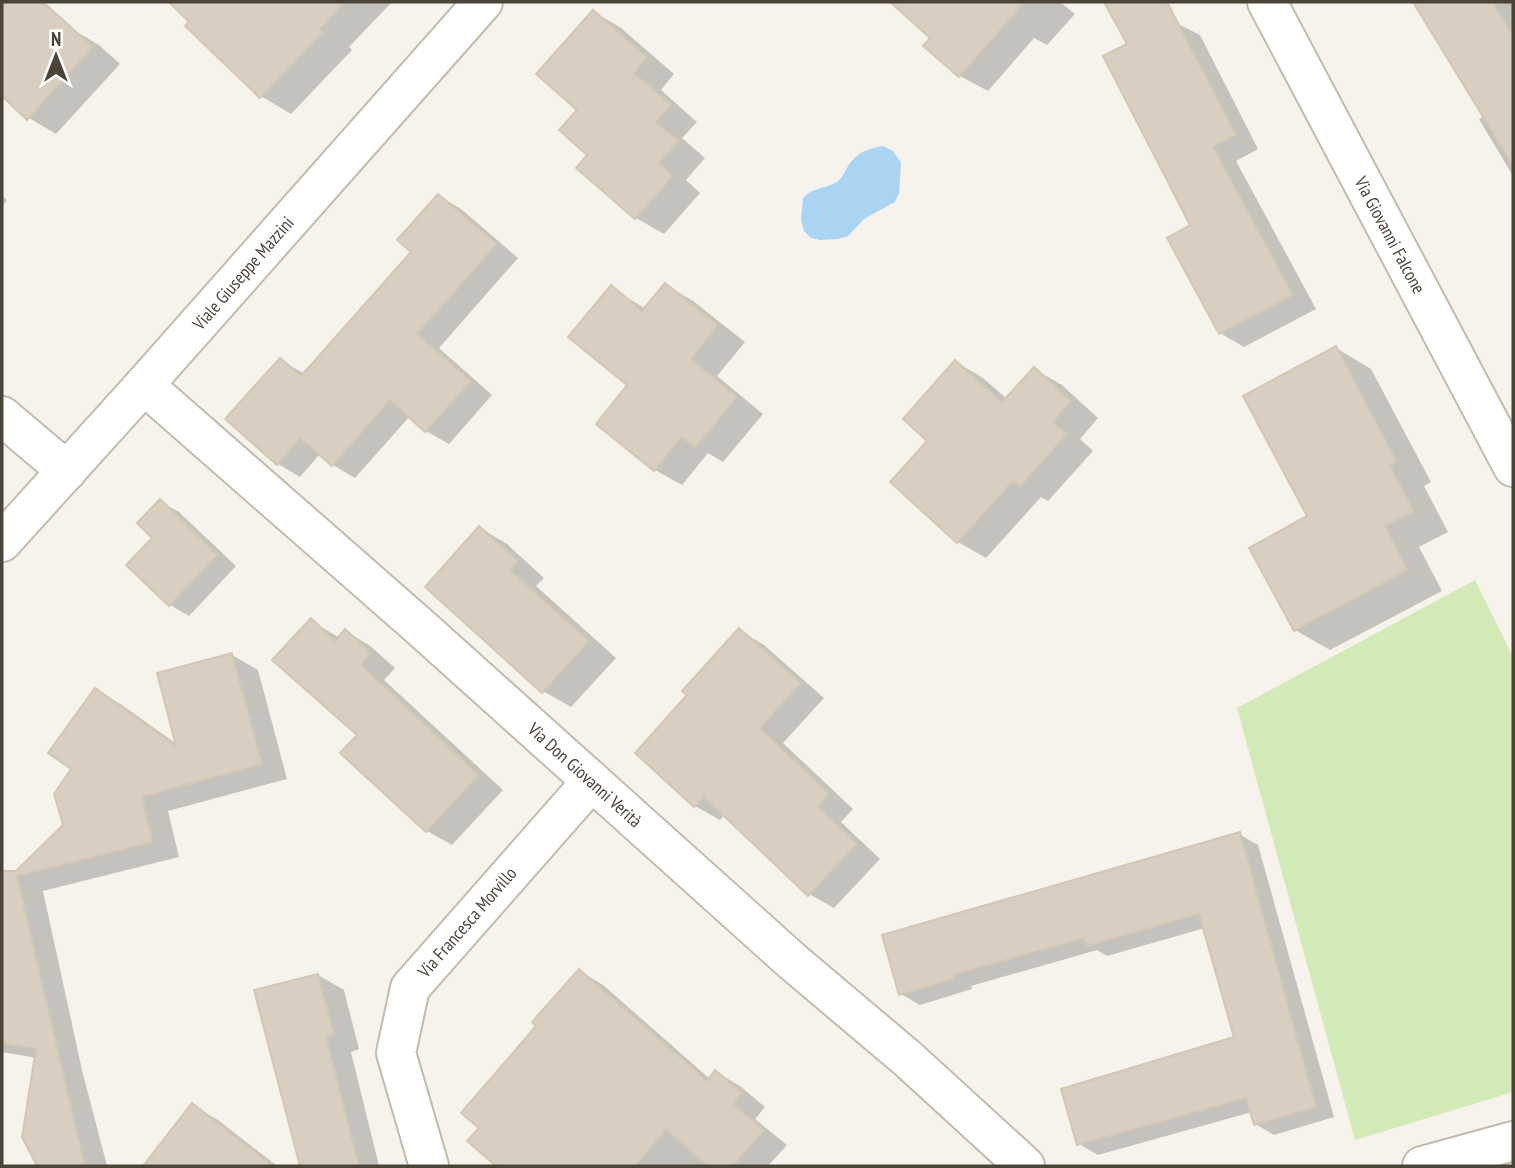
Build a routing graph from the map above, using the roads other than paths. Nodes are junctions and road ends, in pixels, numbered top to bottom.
1 (483, 2) edge
2 (1267, 2) edge
3 (144, 385) junction
4 (2, 416) edge
5 (1513, 467) edge
6 (67, 471) junction
7 (2, 542) edge
8 (592, 781) junction
9 (1513, 1141) edge
10 (429, 1166) edge
11 (1025, 1166) edge
12 (1422, 1166) edge

1 - 3 street, Viale Giuseppe Mazzini
2 - 5 street, Via Giovanni Falcone
3 - 6 street, Viale Giuseppe Mazzini
3 - 8 street, Via Don Giovanni Verità
4 - 6 street
6 - 7 street, Viale Giuseppe Mazzini
8 - 10 street, Via Francesca Morvillo
8 - 11 street, Via Don Giovanni Verità
9 - 12 street

